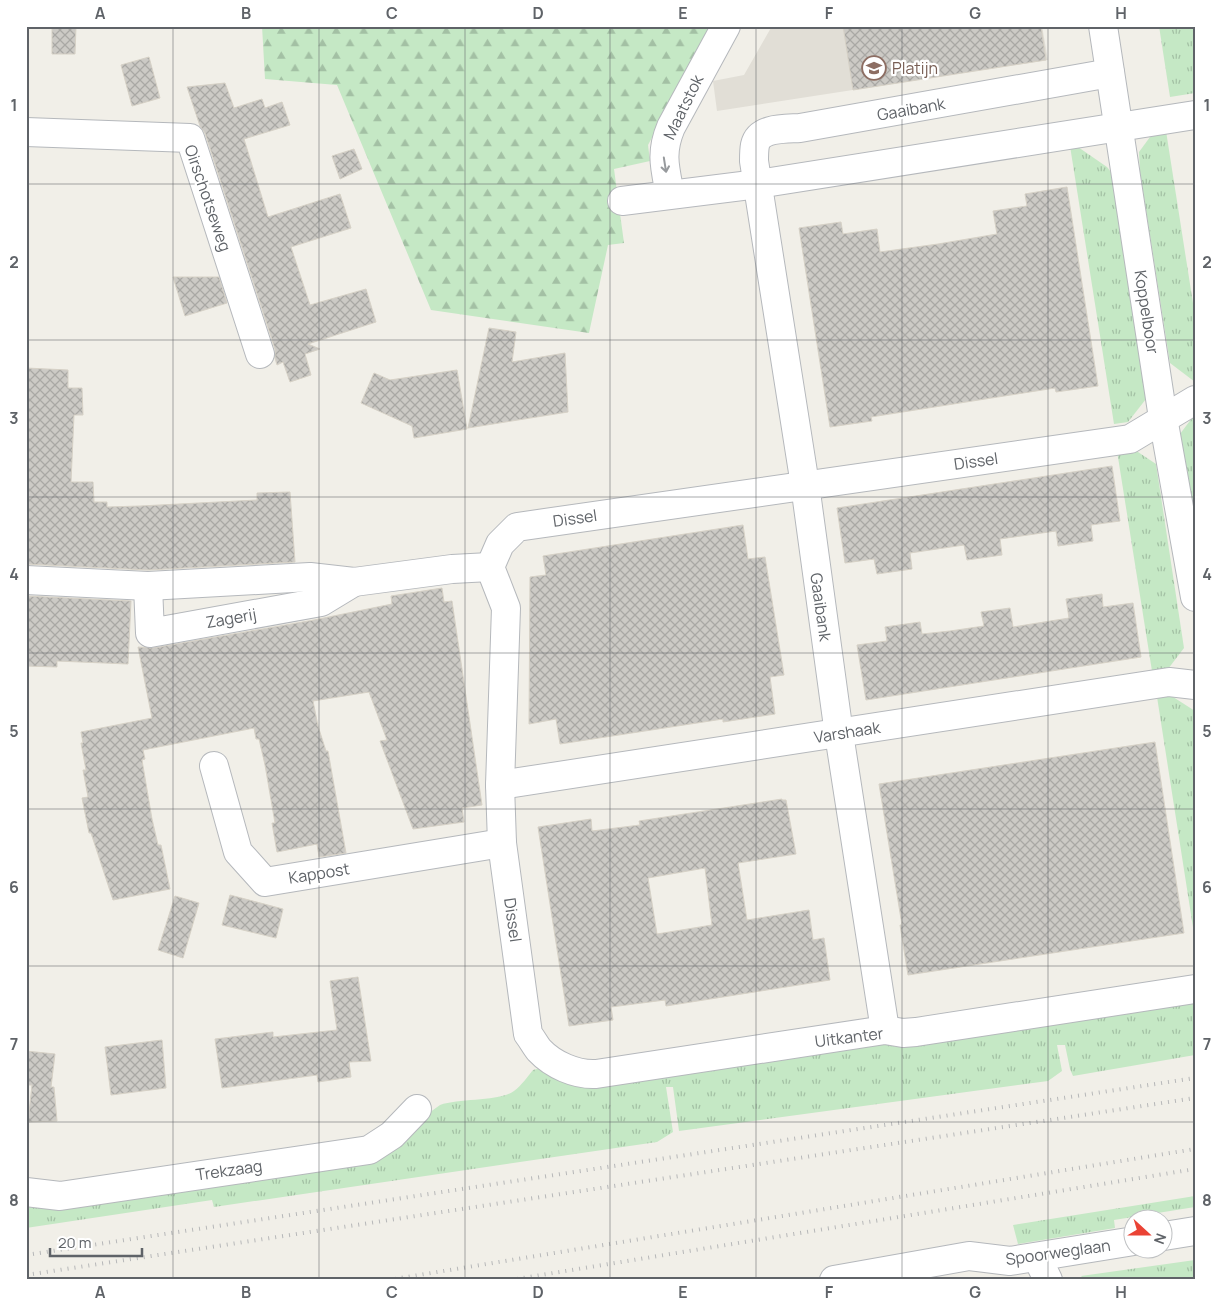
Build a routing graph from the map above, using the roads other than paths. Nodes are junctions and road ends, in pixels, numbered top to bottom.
1 (726, 26) edge
2 (1103, 26) edge
3 (1110, 73) junction
4 (1195, 114) edge
5 (1119, 127) junction
6 (26, 132) edge
7 (758, 184) junction
8 (670, 194) junction
9 (622, 201) dead end
10 (260, 354) dead end
11 (1195, 400) edge
12 (1163, 418) junction
13 (805, 485) junction
14 (490, 567) junction
15 (26, 580) edge
16 (354, 582) junction
17 (148, 586) junction
18 (1195, 597) edge
19 (1195, 685) edge
20 (838, 734) junction
21 (214, 766) dead end
22 (500, 784) junction
23 (502, 843) junction
24 (1195, 989) edge
25 (885, 1030) junction
26 (539, 1050) joint
27 (417, 1109) dead end
28 (26, 1192) edge
29 (1195, 1231) edge
30 (1174, 1234) edge
31 (1124, 1244) edge
32 (1043, 1268) edge
33 (834, 1280) edge

1 -> 8 street, Maatstok
2 - 3 street, Koppelboor
3 - 5 street, Koppelboor
3 - 7 street, Gaaibank
4 - 5 street
5 - 7 street
5 - 12 street, Koppelboor
6 - 10 street, Oirschotseweg
7 - 8 street
7 - 13 street, Gaaibank
8 - 9 street
11 - 12 street, Dissel
12 - 13 street, Dissel
12 - 18 street, Koppelboor
13 - 14 street, Dissel
13 - 20 street, Gaaibank
14 - 16 street, Zagerij
14 - 22 street, Dissel
15 - 17 street, Zagerij
16 - 17 street, Zagerij
16 - 17 street, Zagerij
19 - 20 street, Varshaak
20 - 22 street, Varshaak
20 - 25 street, Gaaibank
21 - 23 street, Kappost
22 - 23 street, Dissel
23 - 26 street, Dissel
24 - 25 street, Uitkanter
25 - 26 street, Uitkanter
27 - 28 street, Trekzaag
29 - 30 street
31 - 32 street, Spoorweglaan
32 - 33 street, Spoorweglaan

